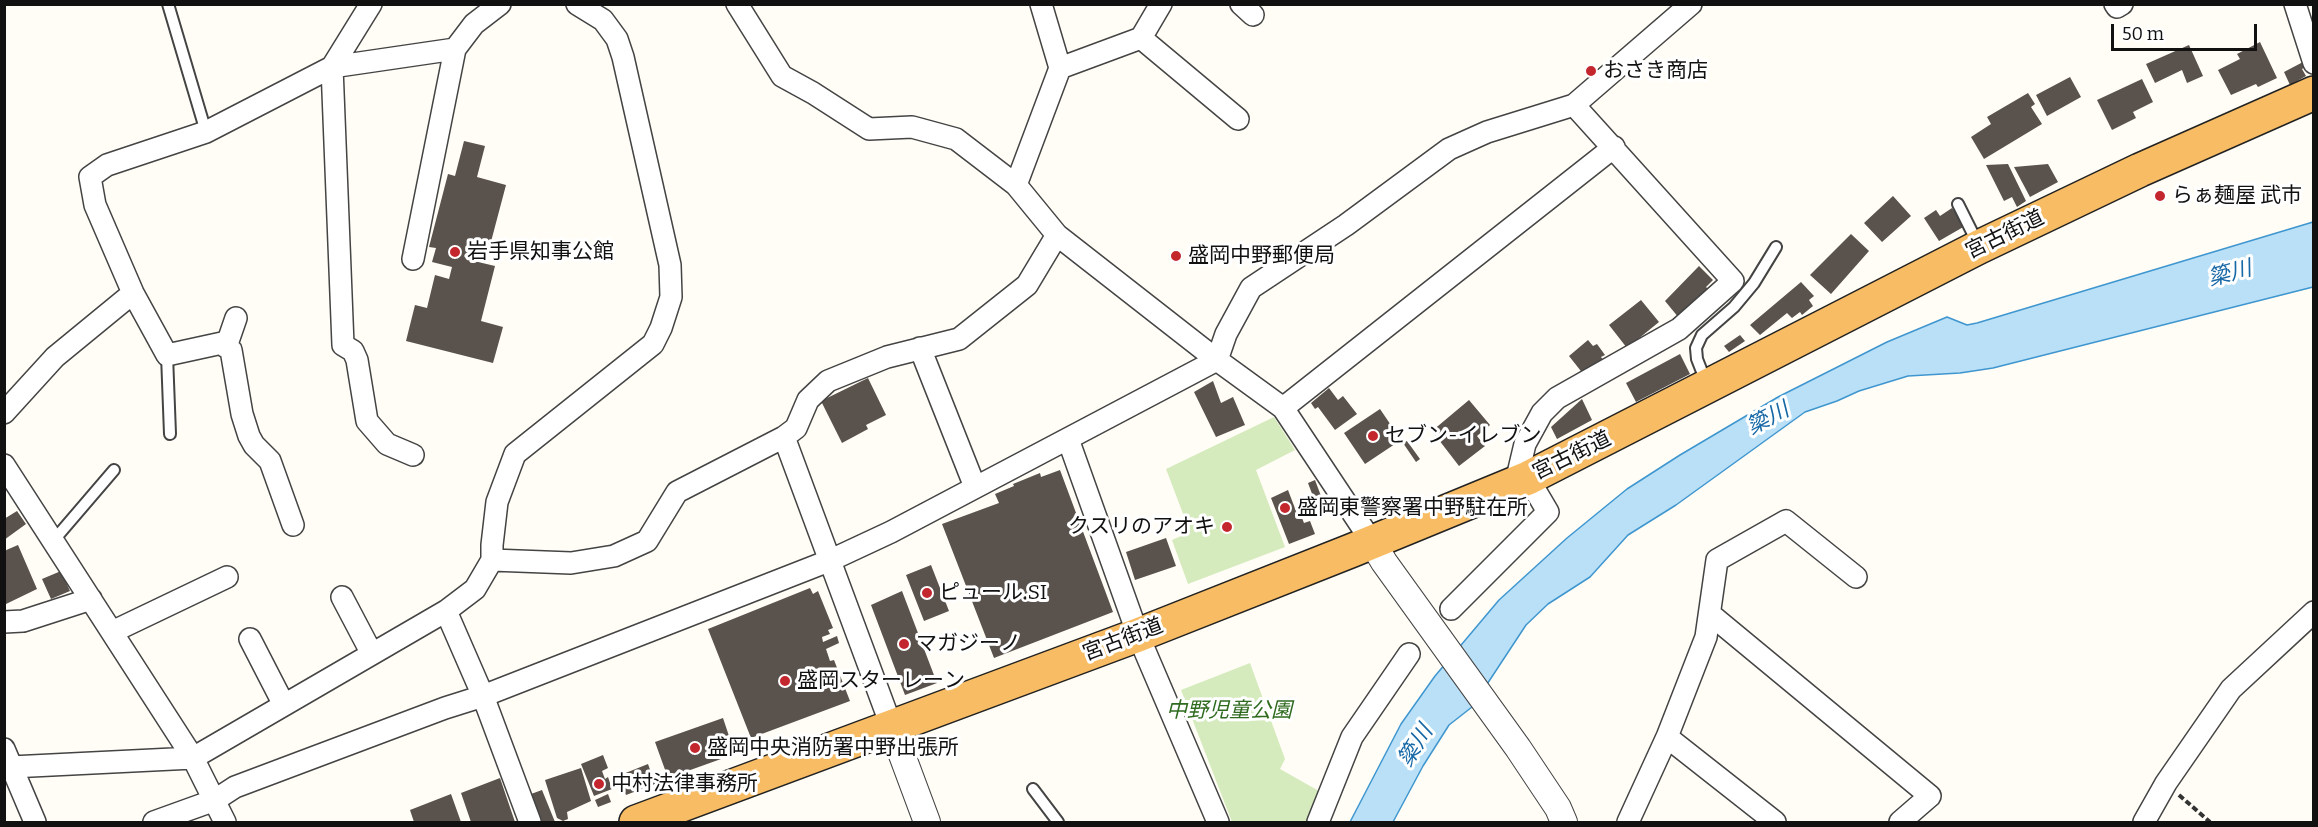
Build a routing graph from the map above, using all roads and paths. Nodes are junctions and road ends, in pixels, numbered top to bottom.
1 (168, 4) edge
2 (500, 4) edge
3 (576, 4) edge
4 (737, 4) edge
5 (1041, 4) edge
6 (1161, 4) edge
7 (1691, 4) edge
8 (2115, 4) edge
9 (2122, 4) edge
10 (2295, 4) edge
11 (368, 6) edge
12 (1141, 38) junction
13 (455, 49) junction
14 (2313, 63) edge
15 (332, 67) junction
16 (1060, 68) junction
17 (2313, 93) edge
18 (1574, 105) junction
19 (1238, 119) dead end
20 (206, 132) junction
21 (1614, 147) junction
22 (1016, 185) junction
23 (1958, 204) dead end
24 (1057, 235) junction
25 (1776, 247) dead end
26 (1979, 247) junction
27 (413, 259) dead end
28 (133, 293) junction
29 (237, 318) dead end
30 (226, 347) junction
31 (920, 348) junction
32 (167, 355) junction
33 (1217, 360) junction
34 (1709, 387) junction
35 (1283, 408) junction
36 (4, 413) edge
37 (170, 434) dead end
38 (784, 437) junction
39 (1068, 439) junction
40 (413, 455) dead end
41 (4, 465) edge
42 (114, 470) dead end
43 (1522, 480) junction
44 (975, 487) junction
45 (293, 525) dead end
46 (54, 540) junction
47 (1372, 542) junction
48 (831, 560) junction
49 (492, 561) junction
50 (226, 577) dead end
51 (1856, 577) dead end
52 (342, 597) dead end
53 (91, 599) junction
54 (1451, 609) dead end
55 (446, 611) junction
56 (2313, 612) edge
57 (1710, 614) junction
58 (4, 622) edge
59 (112, 632) junction
60 (1138, 635) junction
61 (250, 639) dead end
62 (372, 654) junction
63 (1409, 654) dead end
64 (483, 696) junction
65 (284, 705) junction
66 (892, 728) junction
67 (1667, 737) junction
68 (193, 758) junction
69 (7, 762) edge
70 (2166, 783) junction
71 (1033, 789) dead end
72 (215, 800) junction
73 (35, 822) edge
74 (154, 822) edge
75 (225, 822) edge
76 (530, 822) edge
77 (636, 822) edge
78 (927, 822) edge
79 (1058, 822) edge
80 (1218, 822) edge
81 (1318, 822) edge
82 (1564, 822) edge
83 (1629, 822) edge
84 (1775, 822) edge
85 (1900, 822) edge
86 (2144, 822) edge
87 (2210, 822) edge

1 - 20 lane
2 - 13 street
3 - 49 street
4 - 22 street
5 - 16 street
6 - 12 street
7 - 18 street
8 - 9 street
10 - 14 street
11 - 15 street
12 - 16 street
12 - 19 street
13 - 15 street
13 - 27 street
15 - 20 street
15 - 40 street
16 - 22 street
17 - 26 highway, 宮古街道
18 - 21 street
18 - 33 street
20 - 28 street
21 - 35 street
21 - 43 street
22 - 24 street
23 - 26 lane
24 - 31 street
24 - 33 street
25 - 34 lane
26 - 34 highway, 宮古街道
28 - 32 street
28 - 36 street
29 - 30 street
30 - 32 street
30 - 45 street
31 - 38 street
31 - 44 street
32 - 37 lane
33 - 35 street
33 - 39 street
34 - 43 highway, 宮古街道
35 - 47 street
38 - 48 street
38 - 49 street
39 - 44 street
39 - 60 street
41 - 46 street
42 - 46 lane
43 - 47 highway, 宮古街道
43 - 54 street
44 - 48 street
46 - 53 street
47 - 60 highway, 宮古街道
47 - 82 street
48 - 64 street
48 - 66 street
49 - 55 street
50 - 59 street
51 - 57 street
52 - 62 street
53 - 58 street
53 - 59 street
55 - 62 street
55 - 64 street
56 - 70 street
57 - 67 street
57 - 85 street
59 - 68 street
60 - 66 highway, 宮古街道
60 - 80 street
61 - 65 street
62 - 65 street
63 - 81 street
64 - 72 street
64 - 76 street
65 - 68 street
66 - 77 highway, 宮古街道
66 - 78 street
67 - 83 street
67 - 84 street
68 - 69 street
68 - 72 street
69 - 73 street
70 - 86 street
70 - 87 path
71 - 79 lane
72 - 74 street
72 - 75 street

